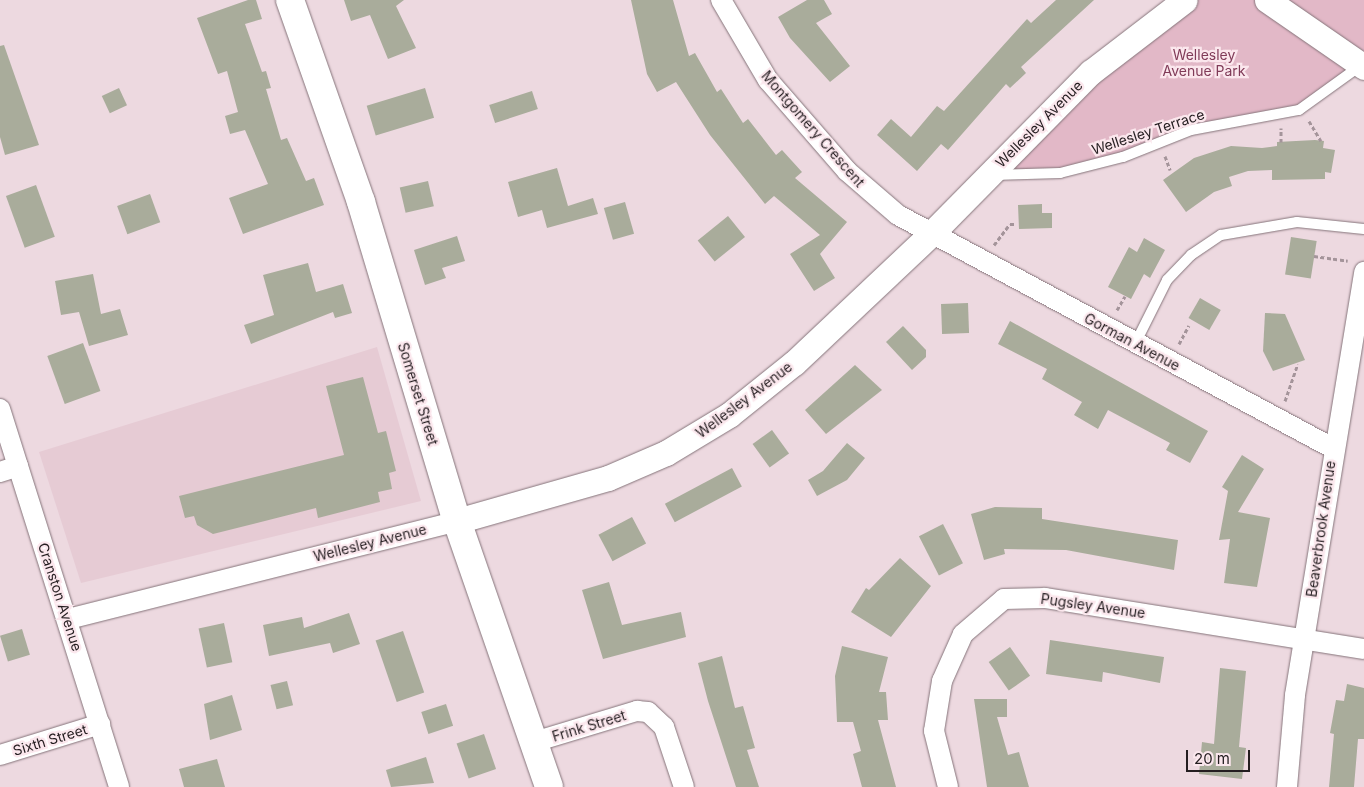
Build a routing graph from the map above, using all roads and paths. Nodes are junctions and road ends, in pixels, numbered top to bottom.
1 (290, 0) edge
2 (721, 0) edge
3 (1185, 0) edge
4 (1267, 0) edge
5 (1363, 66) edge
6 (1298, 110) junction
7 (1321, 141) dead end
8 (989, 175) junction
9 (1015, 224) dead end
10 (1364, 229) edge
11 (930, 235) junction
12 (1314, 256) dead end
13 (982, 262) junction
14 (1360, 267) edge
15 (1135, 344) junction
16 (1298, 364) dead end
17 (0, 409) edge
18 (1278, 419) junction
19 (1333, 448) junction
20 (9, 469) edge
21 (457, 521) junction
22 (68, 619) junction
23 (1305, 640) junction
24 (1364, 649) edge
25 (100, 724) junction
26 (534, 742) junction
27 (0, 755) edge
28 (118, 787) edge
29 (549, 787) edge
30 (684, 787) edge
31 (948, 787) edge
32 (1287, 787) edge

1 - 21 main road, Somerset Street
2 - 11 street, Montgomery Crescent
3 - 8 street, Wellesley Avenue
4 - 5 street
5 - 6 lane, Wellesley Terrace
6 - 7 path
6 - 8 lane, Wellesley Terrace
8 - 11 street, Wellesley Avenue
9 - 13 path
10 - 15 lane
11 - 13 street, Gorman Avenue
11 - 21 street, Wellesley Avenue
12 - 14 path
13 - 15 street, Gorman Avenue
14 - 19 street, Beaverbrook Avenue
15 - 18 street, Gorman Avenue
16 - 18 path
17 - 20 street, Cranston Avenue
18 - 19 street, Gorman Avenue
19 - 23 street, Beaverbrook Avenue
20 - 22 street, Cranston Avenue
21 - 22 street, Wellesley Avenue
21 - 26 main road, Somerset Street
22 - 25 street, Cranston Avenue
23 - 24 street, Pugsley Avenue
23 - 31 street, Pugsley Avenue
23 - 32 street, Beaverbrook Avenue
25 - 27 street, Sixth Street
25 - 28 street, Cranston Avenue
26 - 29 main road, Somerset Street
26 - 30 street, Frink Street

